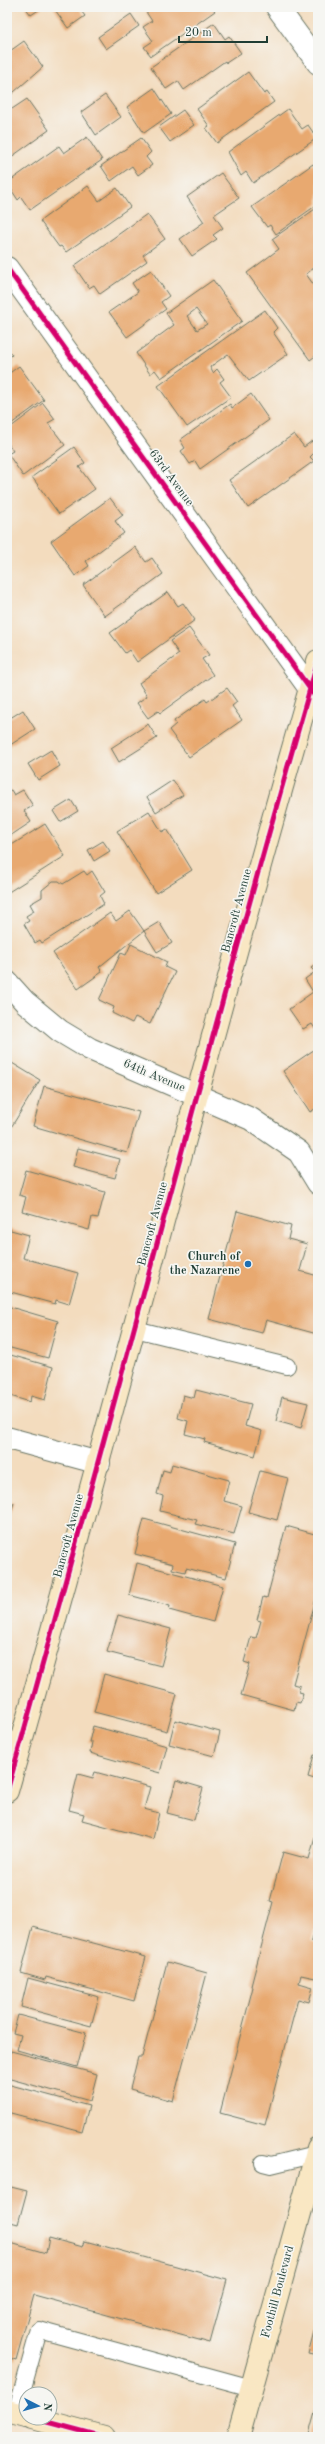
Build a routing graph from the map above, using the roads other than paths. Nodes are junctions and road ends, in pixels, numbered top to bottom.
1 (277, 7) edge
2 (318, 63) edge
3 (7, 268) edge
4 (318, 661) edge
5 (314, 694) edge
6 (7, 982) edge
7 (197, 1095) junction
8 (318, 1183) edge
9 (135, 1329) junction
10 (287, 1366) dead end
11 (7, 1438) edge
12 (99, 1463) junction
13 (7, 1791) edge
14 (317, 2151) edge
15 (263, 2163) dead end
16 (26, 2386) edge
17 (252, 2388) junction
18 (58, 2424) edge
19 (104, 2437) edge
20 (238, 2437) edge

1 - 2 street
3 - 5 street, 63rd Avenue
4 - 5 street, Bancroft Avenue
5 - 7 street, Bancroft Avenue
6 - 7 street, 64th Avenue
7 - 8 street, 64th Avenue
7 - 9 street, Bancroft Avenue
9 - 10 lane
9 - 12 street, Bancroft Avenue
11 - 12 street
12 - 13 street, Bancroft Avenue
14 - 15 lane
14 - 17 street, Foothill Boulevard
16 - 17 lane
17 - 20 street, Foothill Boulevard
18 - 19 street

